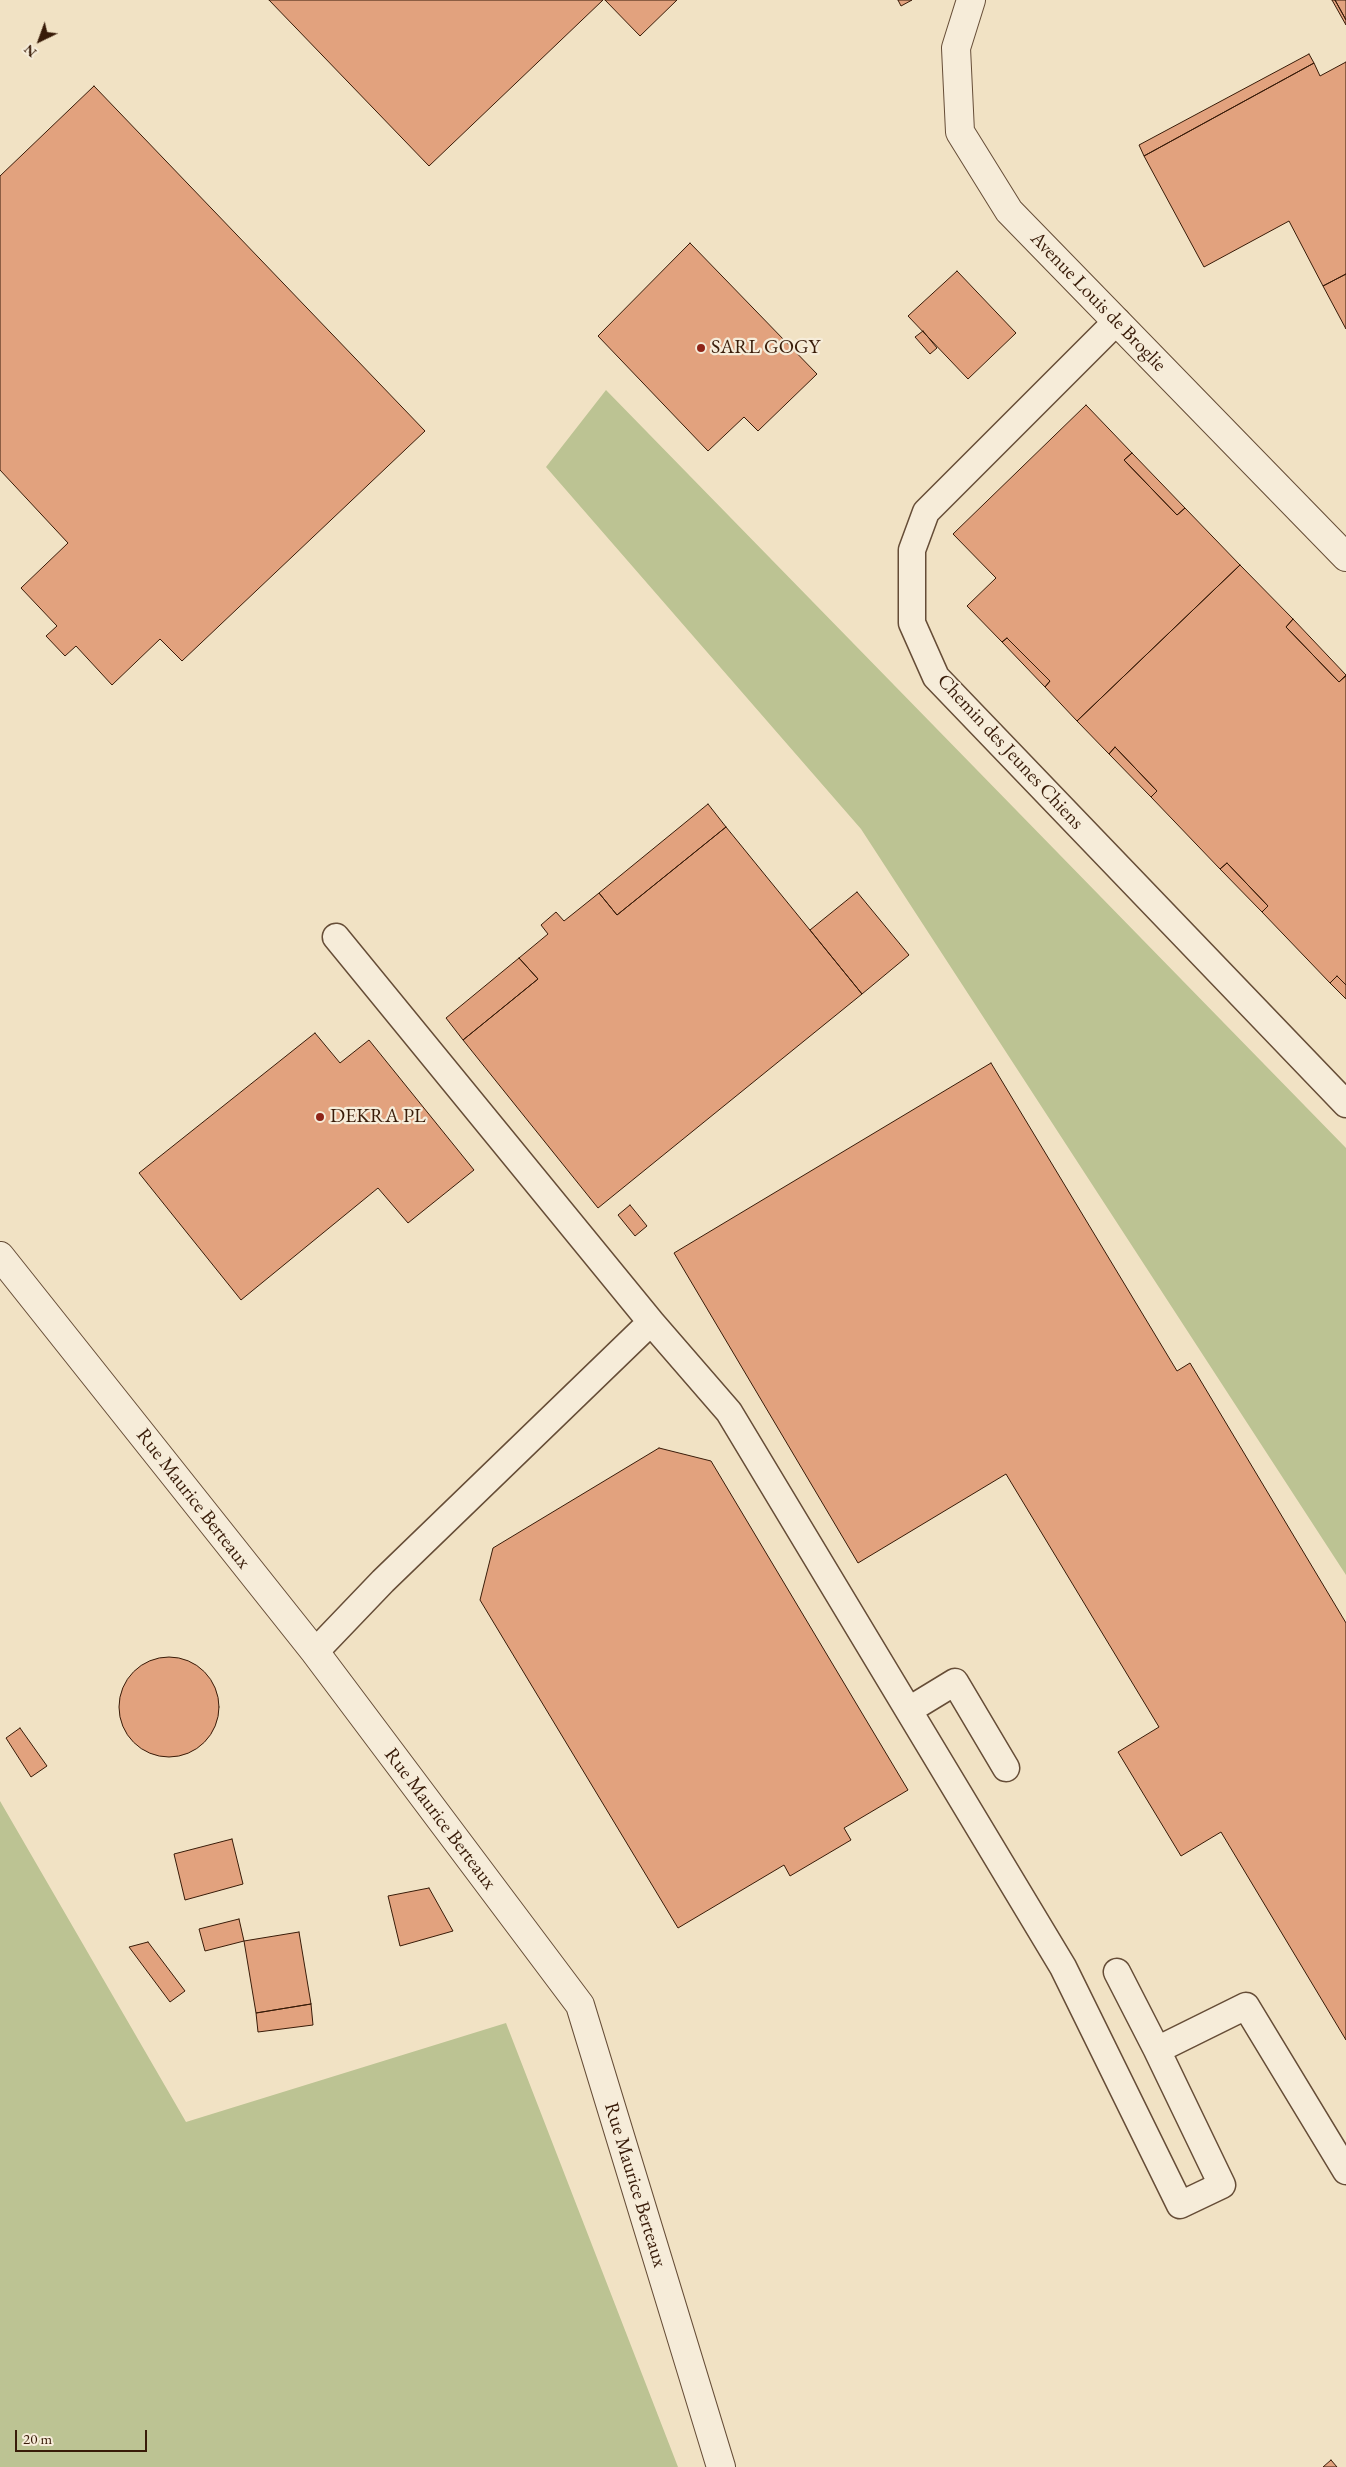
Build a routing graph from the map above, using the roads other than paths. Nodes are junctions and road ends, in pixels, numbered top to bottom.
1 (971, 0) edge
2 (1116, 321) junction
3 (1346, 557) edge
4 (336, 938) dead end
5 (1346, 1104) edge
6 (0, 1256) edge
7 (651, 1322) junction
8 (315, 1652) junction
9 (909, 1710) junction
10 (1006, 1768) dead end
11 (1117, 1972) dead end
12 (1157, 2050) junction
13 (1346, 2171) edge
14 (721, 2467) edge

1 - 2 street, Avenue Louis de Broglie
2 - 3 street, Avenue Louis de Broglie
2 - 5 lane, Chemin des Jeunes Chiens
4 - 7 lane
6 - 8 street, Rue Maurice Berteaux
7 - 8 lane
7 - 9 lane
8 - 14 street, Rue Maurice Berteaux
9 - 10 lane
9 - 12 lane
11 - 12 lane
12 - 13 lane

